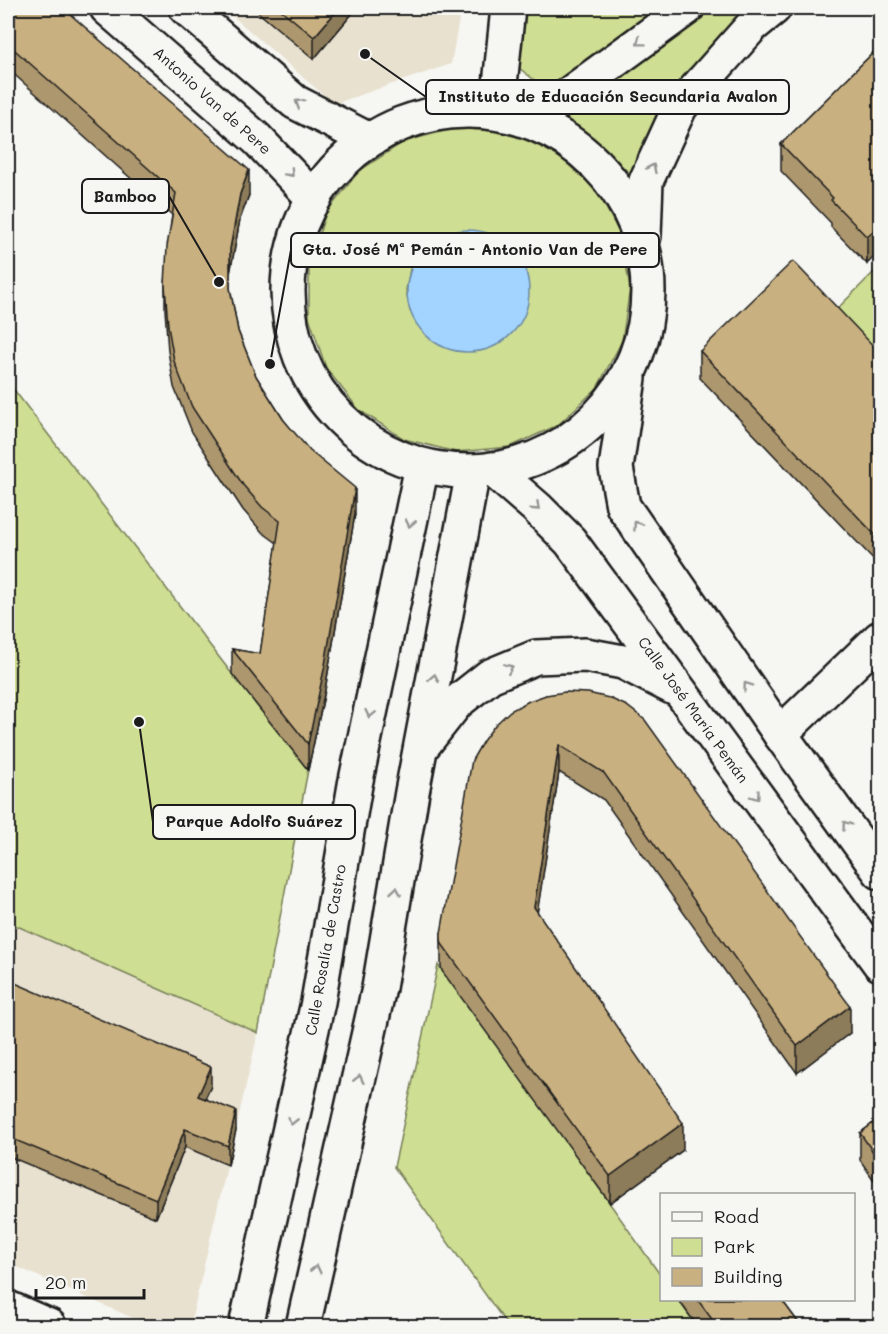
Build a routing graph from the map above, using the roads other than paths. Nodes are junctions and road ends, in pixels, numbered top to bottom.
1 (106, 8) edge
2 (186, 8) edge
3 (508, 8) edge
4 (687, 8) edge
5 (774, 8) edge
6 (497, 112) junction
7 (532, 122) junction
8 (369, 140) junction
9 (314, 199) junction
10 (643, 247) junction
11 (630, 370) junction
12 (422, 466) junction
13 (483, 471) junction
14 (880, 638) edge
15 (678, 690) junction
16 (780, 734) junction
17 (421, 748) junction
18 (880, 872) edge
19 (880, 964) edge
20 (8, 1308) edge
21 (49, 1326) edge
22 (246, 1326) edge
23 (303, 1326) edge

1 -> 9 street, Antonio Van de Pere
8 -> 2 street
3 - 6 street
4 -> 7 street
10 -> 5 street
6 - 7 street
6 - 8 street
7 - 10 street
8 - 9 street
9 - 12 street
10 - 11 street
11 - 13 street
16 -> 11 street
12 - 13 street
12 -> 22 street, Calle Rosalía de Castro
13 -> 15 street, Calle José María Pemán
17 -> 13 street
14 - 16 street
17 -> 15 street
15 -> 19 street, Calle José María Pemán
18 -> 16 street
23 -> 17 street
20 - 21 street

